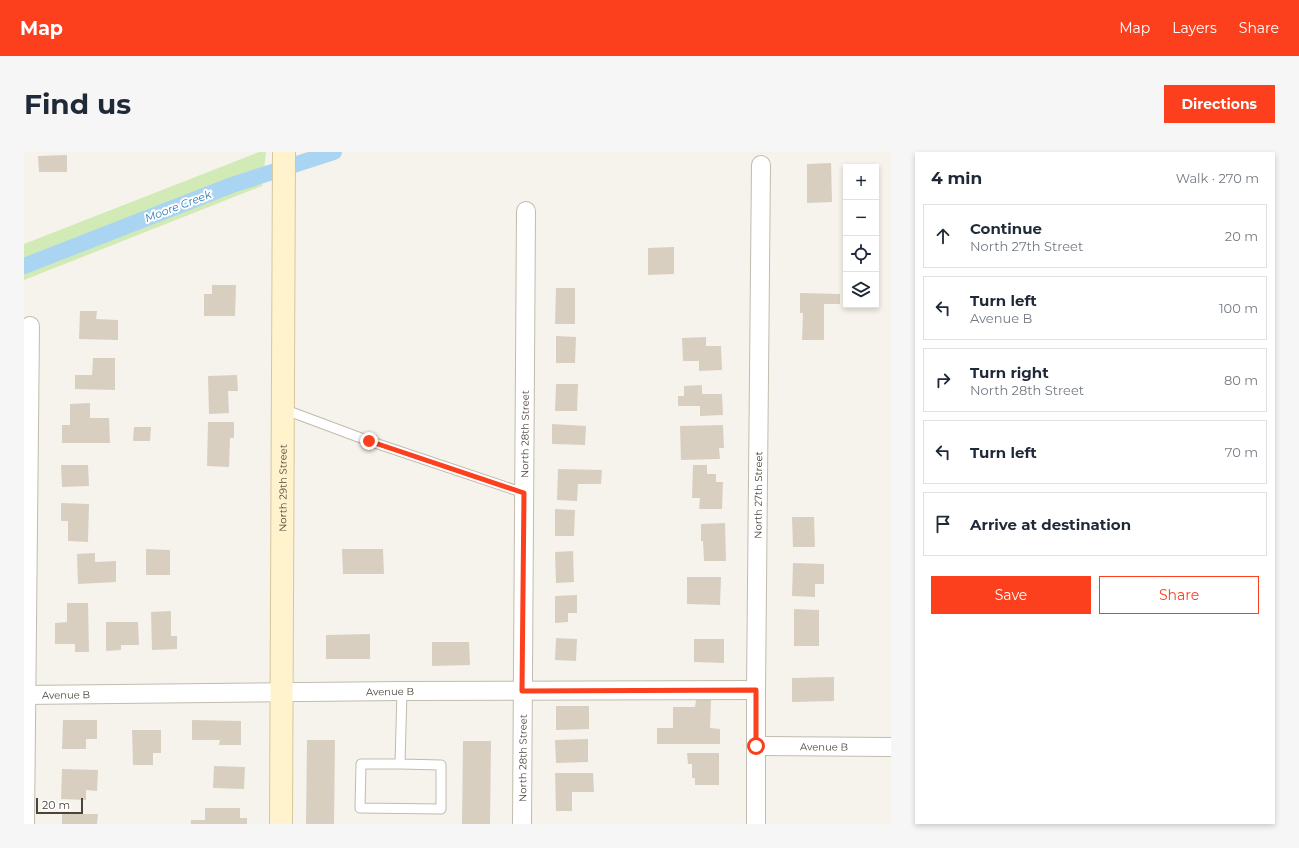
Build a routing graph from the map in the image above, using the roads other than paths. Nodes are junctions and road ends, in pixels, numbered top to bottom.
1 (284, 152) edge
2 (761, 165) dead end
3 (526, 211) dead end
4 (30, 326) dead end
5 (283, 409) junction
6 (524, 493) junction
7 (756, 690) junction
8 (402, 691) junction
9 (522, 691) junction
10 (282, 692) junction
11 (25, 695) edge
12 (756, 746) junction
13 (891, 746) edge
14 (400, 764) junction
15 (25, 824) edge
16 (281, 824) edge
17 (522, 824) edge
18 (756, 824) edge

1 - 5 street, North 29th Street
2 - 7 street, North 27th Street
3 - 6 street, North 28th Street
4 - 11 street
5 - 6 lane
5 - 10 street, North 29th Street
6 - 9 street, North 28th Street
7 - 9 street, Avenue B
7 - 12 street, North 27th Street
8 - 9 street, Avenue B
8 - 10 street, Avenue B
8 - 14 lane
9 - 17 street, North 28th Street
10 - 11 street, Avenue B
10 - 16 street, North 29th Street
11 - 15 street
12 - 13 street, Avenue B
12 - 18 street, North 27th Street
14 - 14 lane

